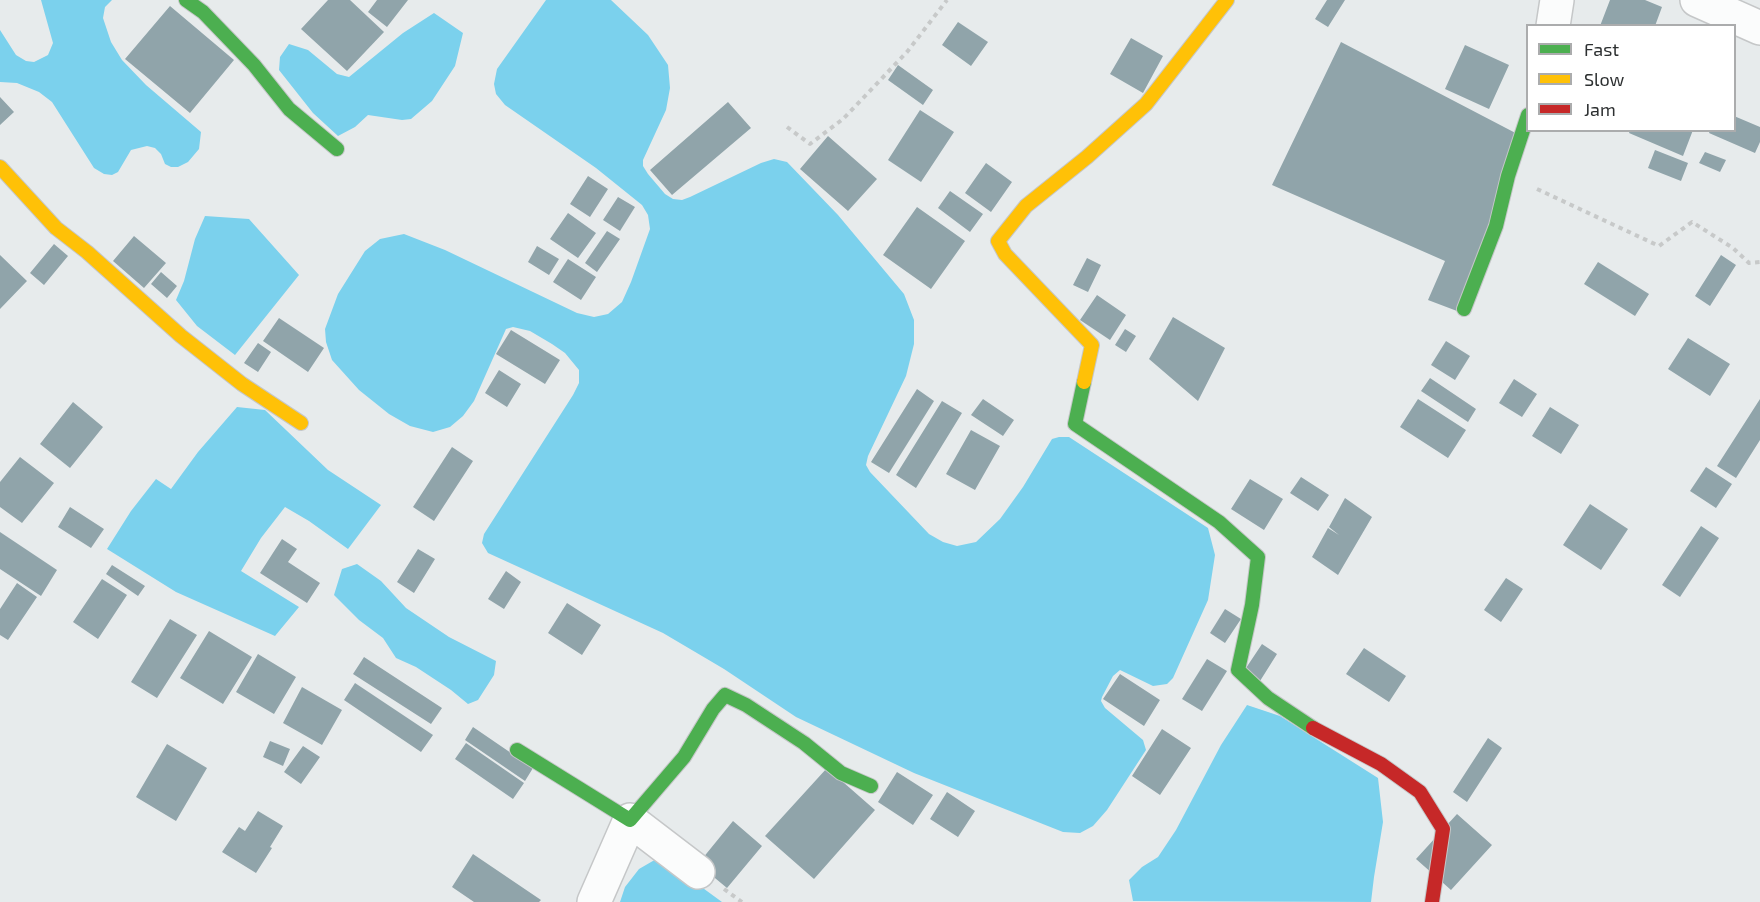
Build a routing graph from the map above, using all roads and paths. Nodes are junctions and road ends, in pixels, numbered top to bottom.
1 (186, 0) edge
2 (947, 0) edge
3 (1227, 0) edge
4 (1557, 0) edge
5 (1696, 0) edge
6 (1553, 24) edge
7 (1760, 28) edge
8 (1526, 118) edge
9 (787, 127) dead end
10 (337, 149) dead end
11 (0, 167) edge
12 (1508, 176) junction
13 (1760, 262) edge
14 (1464, 309) dead end
15 (301, 423) dead end
16 (517, 750) dead end
17 (871, 786) dead end
18 (630, 820) junction
19 (699, 872) dead end
20 (594, 902) edge
21 (1432, 902) edge

1 - 10 street
2 - 9 path
3 - 21 street
4 - 6 street
5 - 7 street
8 - 12 street
11 - 15 street
12 - 13 path
12 - 14 street
16 - 18 street
17 - 18 street
18 - 19 street
18 - 20 street

